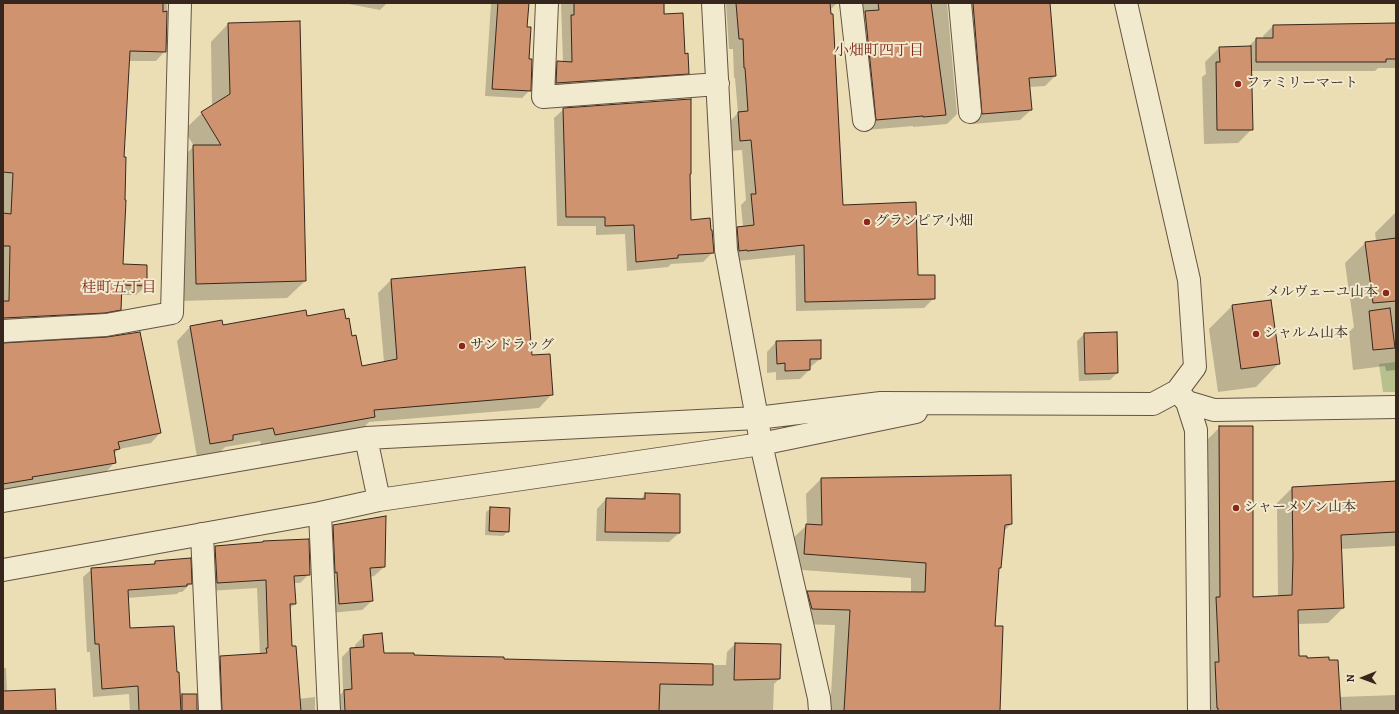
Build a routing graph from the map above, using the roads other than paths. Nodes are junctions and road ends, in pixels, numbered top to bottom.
1 (180, 3) edge
2 (547, 3) edge
3 (713, 3) edge
4 (851, 3) edge
5 (960, 3) edge
6 (1126, 3) edge
7 (718, 84) junction
8 (970, 112) dead end
9 (864, 120) dead end
10 (3, 330) edge
11 (1182, 396) junction
12 (958, 404) junction
13 (1396, 407) edge
14 (757, 418) junction
15 (366, 438) junction
16 (760, 444) junction
17 (379, 500) junction
18 (3, 501) edge
19 (320, 513) junction
20 (202, 534) junction
21 (3, 570) edge
22 (210, 711) edge
23 (329, 711) edge
24 (820, 711) edge
25 (1199, 711) edge

1 - 10 street
2 - 7 street
3 - 7 street
4 - 9 street
5 - 8 street
6 - 11 street
7 - 14 street
11 - 12 street
11 - 13 street
11 - 25 street
12 - 14 street
12 - 16 street
14 - 15 street
14 - 16 street
15 - 17 street
15 - 18 street
16 - 17 street
16 - 24 street
17 - 19 street
19 - 20 street
19 - 23 street
20 - 21 street
20 - 22 street

